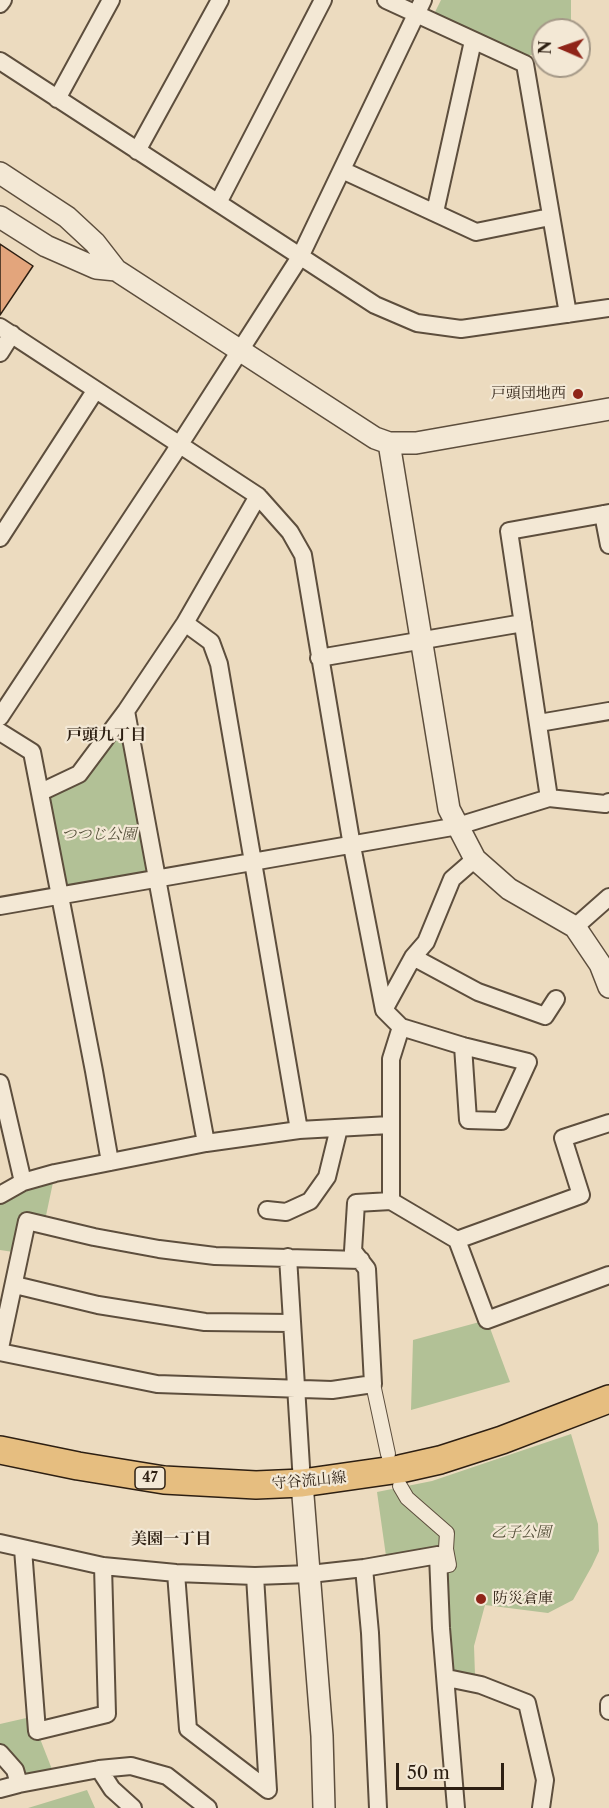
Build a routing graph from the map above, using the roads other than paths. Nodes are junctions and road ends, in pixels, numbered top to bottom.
1 (3, 0) edge
2 (111, 0) edge
3 (220, 0) edge
4 (323, 0) edge
5 (386, 0) edge
6 (0, 4) edge
7 (420, 7) edge
8 (473, 41) junction
9 (0, 61) edge
10 (57, 99) junction
11 (137, 151) junction
12 (342, 170) junction
13 (0, 173) edge
14 (218, 202) junction
15 (435, 212) junction
16 (0, 217) edge
17 (550, 217) junction
18 (300, 257) junction
19 (116, 270) junction
20 (609, 308) edge
21 (568, 314) junction
22 (6, 331) edge
23 (240, 351) junction
24 (0, 353) edge
25 (95, 391) junction
26 (609, 409) edge
27 (389, 443) junction
28 (180, 445) junction
29 (258, 496) junction
30 (606, 513) edge
31 (0, 538) edge
32 (609, 544) edge
33 (185, 622) junction
34 (523, 623) junction
35 (422, 641) junction
36 (320, 658) junction
37 (126, 711) junction
38 (609, 711) edge
39 (0, 717) edge
40 (539, 723) junction
41 (0, 732) edge
42 (41, 792) junction
43 (549, 798) junction
44 (609, 802) edge
45 (458, 826) junction
46 (352, 846) junction
47 (475, 859) junction
48 (252, 862) junction
49 (157, 879) junction
50 (60, 896) junction
51 (609, 897) edge
52 (0, 906) edge
53 (575, 927) junction
54 (413, 957) junction
55 (609, 987) edge
56 (556, 999) dead end
57 (384, 1010) junction
58 (401, 1027) junction
59 (463, 1046) junction
60 (0, 1083) edge
61 (609, 1123) edge
62 (390, 1125) junction
63 (339, 1128) junction
64 (299, 1130) junction
65 (206, 1143) junction
66 (110, 1162) junction
67 (23, 1182) junction
68 (0, 1195) edge
69 (392, 1201) junction
70 (267, 1210) dead end
71 (457, 1240) junction
72 (288, 1257) junction
73 (361, 1260) junction
74 (609, 1275) edge
75 (15, 1285) junction
76 (291, 1323) junction
77 (0, 1350) edge
78 (373, 1384) junction
79 (296, 1389) junction
80 (609, 1399) edge
81 (0, 1450) edge
82 (396, 1470) junction
83 (302, 1483) junction
84 (0, 1543) edge
85 (23, 1549) junction
86 (103, 1566) junction
87 (439, 1567) junction
88 (364, 1568) junction
89 (176, 1573) junction
90 (310, 1574) junction
91 (255, 1576) junction
92 (447, 1678) junction
93 (609, 1704) edge
94 (609, 1711) edge
95 (0, 1753) edge
96 (99, 1768) junction
97 (19, 1784) junction
98 (0, 1789) edge
99 (382, 1807) edge
100 (133, 1808) edge
101 (208, 1808) edge
102 (324, 1808) edge
103 (456, 1808) edge
104 (541, 1808) edge

1 - 6 street
2 - 10 street
3 - 11 street
4 - 14 street
5 - 7 street
7 - 8 street
7 - 12 street
8 - 15 street
8 - 17 street
9 - 10 street
10 - 11 street
11 - 14 street
12 - 15 street
12 - 18 street
13 - 19 street
14 - 18 street
15 - 17 street
16 - 19 street
17 - 21 street
18 - 21 street
18 - 23 street
19 - 23 street
20 - 21 street
22 - 24 street
22 - 25 street
23 - 27 street
23 - 28 street
25 - 28 street
25 - 31 street
26 - 27 street
27 - 35 street
28 - 29 street
28 - 39 street
29 - 33 street
29 - 36 street
30 - 32 street
30 - 34 street
33 - 37 street
33 - 48 street
34 - 35 street
34 - 40 street
35 - 36 street
35 - 45 street
36 - 46 street
37 - 42 street
37 - 49 street
38 - 40 street
40 - 43 street
41 - 42 street
42 - 50 street
43 - 44 street
43 - 45 street
45 - 46 street
45 - 47 street
46 - 48 street
46 - 57 street
47 - 53 street
47 - 54 street
48 - 49 street
48 - 64 street
49 - 50 street
49 - 65 street
50 - 52 street
50 - 66 street
51 - 53 street
53 - 55 street
54 - 56 street
54 - 57 street
57 - 58 street
58 - 59 street
58 - 62 street
59 - 59 street
60 - 67 street
61 - 71 street
62 - 63 street
62 - 69 street
63 - 64 street
63 - 70 street
64 - 65 street
65 - 66 street
66 - 67 street
67 - 68 street
69 - 71 street
69 - 73 street
71 - 74 street
72 - 73 street
72 - 75 street
72 - 76 street
73 - 78 street
75 - 76 street
75 - 77 street
76 - 79 street
77 - 79 street
78 - 79 street
78 - 82 street
79 - 83 street
80 - 82 main road, 守谷流山線 / 47
81 - 83 main road, 守谷流山線 / 47
82 - 83 main road, 守谷流山線 / 47
82 - 87 street
83 - 90 street
84 - 85 street
85 - 86 street
85 - 86 street
86 - 89 street
87 - 88 street
87 - 92 street
88 - 90 street
88 - 99 street
89 - 91 street
89 - 91 street
90 - 91 street
90 - 102 street
92 - 103 street
92 - 104 street
93 - 94 street
95 - 97 street
96 - 97 street
96 - 100 street
96 - 101 street
97 - 98 street

